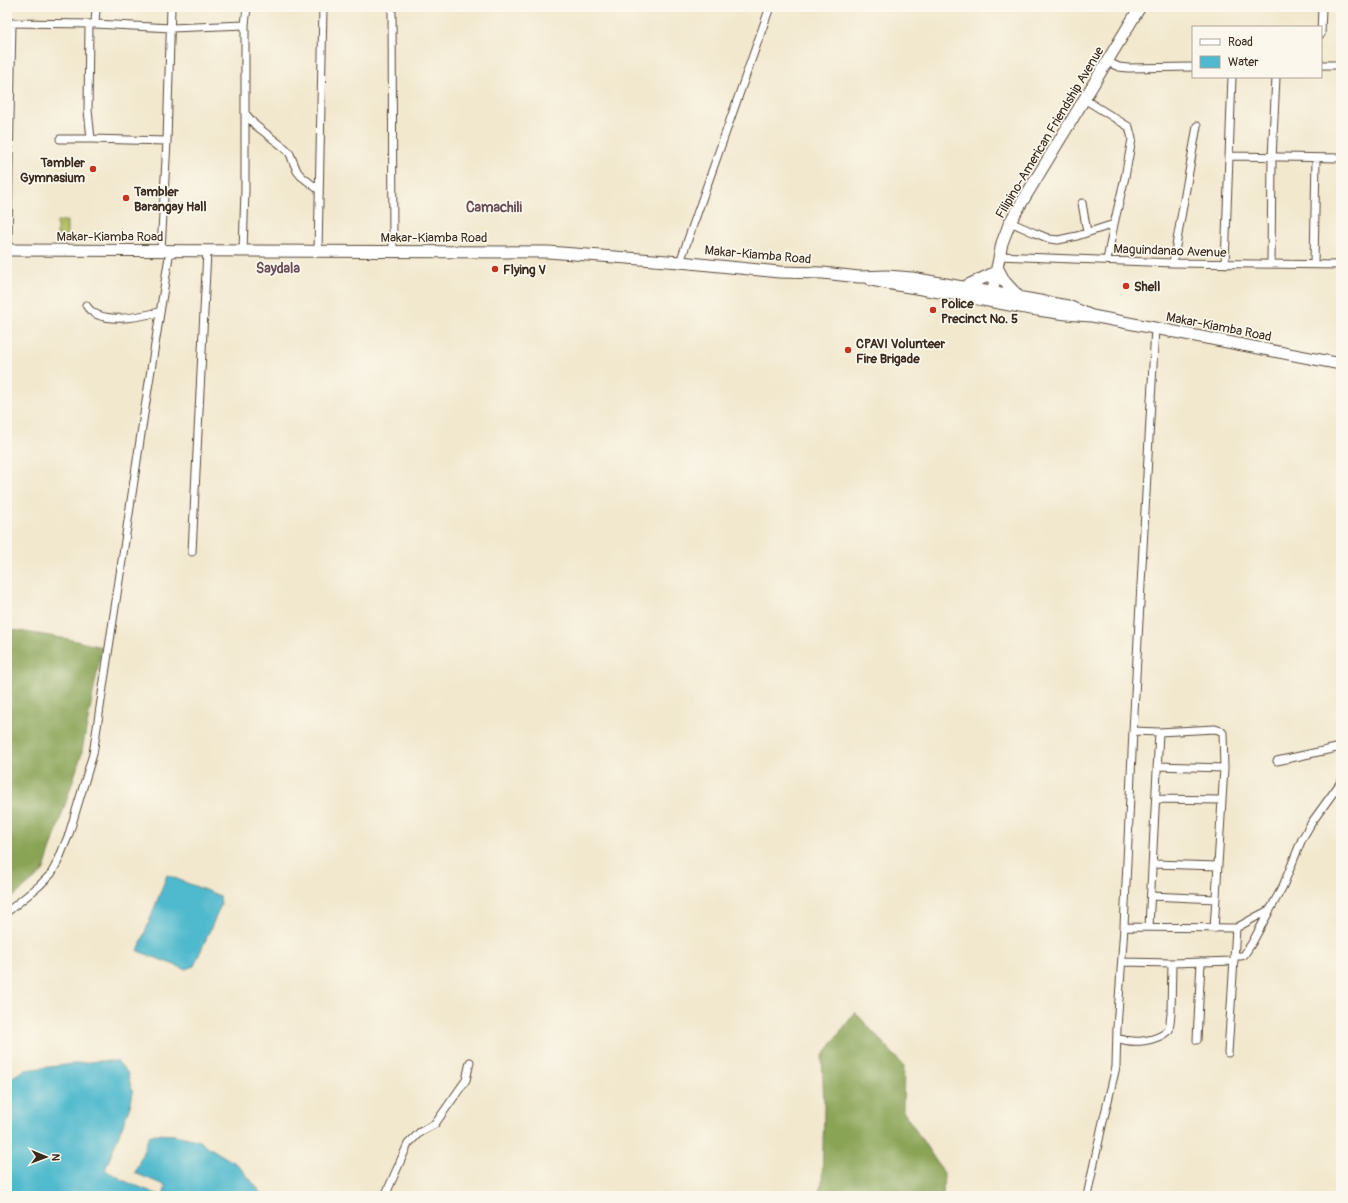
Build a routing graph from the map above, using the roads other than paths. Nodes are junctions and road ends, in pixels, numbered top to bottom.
1 (96, 7) edge
2 (171, 7) edge
3 (247, 7) edge
4 (324, 7) edge
5 (392, 7) edge
6 (770, 7) edge
7 (1140, 7) edge
8 (1322, 7) edge
9 (10, 23) edge
10 (92, 24) junction
11 (245, 25) junction
12 (1321, 26) edge
13 (171, 28) junction
14 (1107, 62) junction
15 (1322, 65) edge
16 (1341, 65) edge
17 (1192, 67) edge
18 (1232, 78) edge
19 (1276, 78) edge
20 (1084, 99) junction
21 (245, 113) junction
22 (1196, 126) dead end
23 (60, 139) dead end
24 (91, 139) junction
25 (167, 140) junction
26 (1229, 156) junction
27 (1272, 158) junction
28 (1316, 158) junction
29 (1341, 158) edge
30 (319, 190) junction
31 (1082, 203) dead end
32 (1010, 222) junction
33 (1114, 224) junction
34 (1087, 232) junction
35 (8, 250) edge
36 (166, 250) junction
37 (318, 250) junction
38 (393, 250) junction
39 (207, 251) junction
40 (243, 251) junction
41 (1106, 260) junction
42 (680, 262) junction
43 (1173, 263) junction
44 (1271, 263) junction
45 (1226, 264) junction
46 (1314, 264) junction
47 (997, 265) junction
48 (1341, 265) edge
49 (859, 277) junction
50 (964, 287) junction
51 (991, 297) junction
52 (1019, 297) junction
53 (86, 305) dead end
54 (159, 312) junction
55 (1092, 316) junction
56 (1155, 328) junction
57 (1341, 364) edge
58 (192, 552) dead end
59 (1133, 731) junction
60 (1159, 732) junction
61 (1341, 747) edge
62 (1277, 761) dead end
63 (1157, 766) junction
64 (1224, 768) junction
65 (1341, 782) edge
66 (1156, 799) junction
67 (1221, 800) junction
68 (1153, 864) junction
69 (1218, 866) junction
70 (1151, 896) junction
71 (1216, 899) junction
72 (1269, 910) junction
73 (7, 912) edge
74 (1124, 927) junction
75 (1149, 927) junction
76 (1236, 928) junction
77 (1214, 929) junction
78 (1234, 958) junction
79 (1122, 962) junction
80 (1201, 962) junction
81 (1172, 963) junction
82 (1117, 1038) junction
83 (1197, 1040) dead end
84 (1228, 1053) dead end
85 (470, 1062) dead end
86 (385, 1196) edge
87 (1087, 1196) edge

1 - 10 street
2 - 13 street
3 - 11 street
4 - 30 street
5 - 38 street
6 - 42 street
7 - 14 main road, Filipino-American Friendship Avenue
8 - 12 street
9 - 10 street
9 - 35 street
10 - 13 street
10 - 24 street
11 - 13 street
11 - 21 street
13 - 25 street
14 - 17 street
14 - 20 main road, Filipino-American Friendship Avenue
15 - 16 street
18 - 26 street
19 - 27 street
20 - 32 main road, Filipino-American Friendship Avenue
20 - 33 street
21 - 30 street
21 - 40 street
22 - 43 street
23 - 24 street
24 - 25 street
25 - 36 street
26 - 27 street
26 - 45 street
27 - 28 street
27 - 44 street
28 - 29 street
28 - 46 street
30 - 37 street
31 - 34 street
32 - 34 street
32 - 47 main road, Filipino-American Friendship Avenue
33 - 34 street
33 - 41 street
35 - 36 main road, Makar-Kiamba Road
36 - 39 main road, Makar-Kiamba Road
36 - 54 street
37 - 38 main road, Makar-Kiamba Road
37 - 40 main road, Makar-Kiamba Road
38 - 42 main road, Makar-Kiamba Road
39 - 40 main road, Makar-Kiamba Road
39 - 58 street
41 - 43 street, Maguindanao Avenue
41 - 47 street, Maguindanao Avenue
42 - 49 main road, Makar-Kiamba Road
43 - 45 street, Maguindanao Avenue
44 - 45 street, Maguindanao Avenue
44 - 46 street, Maguindanao Avenue
46 - 48 street, Maguindanao Avenue
47 - 50 main road
47 - 51 main road, Filipino-American Friendship Avenue
47 - 52 main road
49 - 50 main road, Makar-Kiamba Road
49 - 51 main road, Makar-Kiamba Road
50 - 51 main road, Makar-Kiamba Road
51 - 52 main road, Makar-Kiamba Road
51 - 55 main road, Makar-Kiamba Road
52 - 55 main road, Makar-Kiamba Road
53 - 54 street
54 - 73 street
55 - 56 main road, Makar-Kiamba Road
56 - 57 main road, Makar-Kiamba Road
56 - 59 street
59 - 60 street
59 - 74 street
60 - 63 street
60 - 64 street
61 - 62 street
63 - 64 street
63 - 66 street
64 - 67 street
65 - 72 street
66 - 67 street
66 - 68 street
67 - 69 street
68 - 69 street
68 - 70 street
69 - 71 street
70 - 71 street
70 - 75 street
71 - 77 street
72 - 76 street
72 - 78 street
74 - 75 street
74 - 79 street
75 - 77 street
76 - 77 street
76 - 78 street
78 - 80 street
78 - 84 street
79 - 81 street
79 - 82 street
80 - 81 street
80 - 83 street
81 - 82 street
82 - 87 street
85 - 86 street

